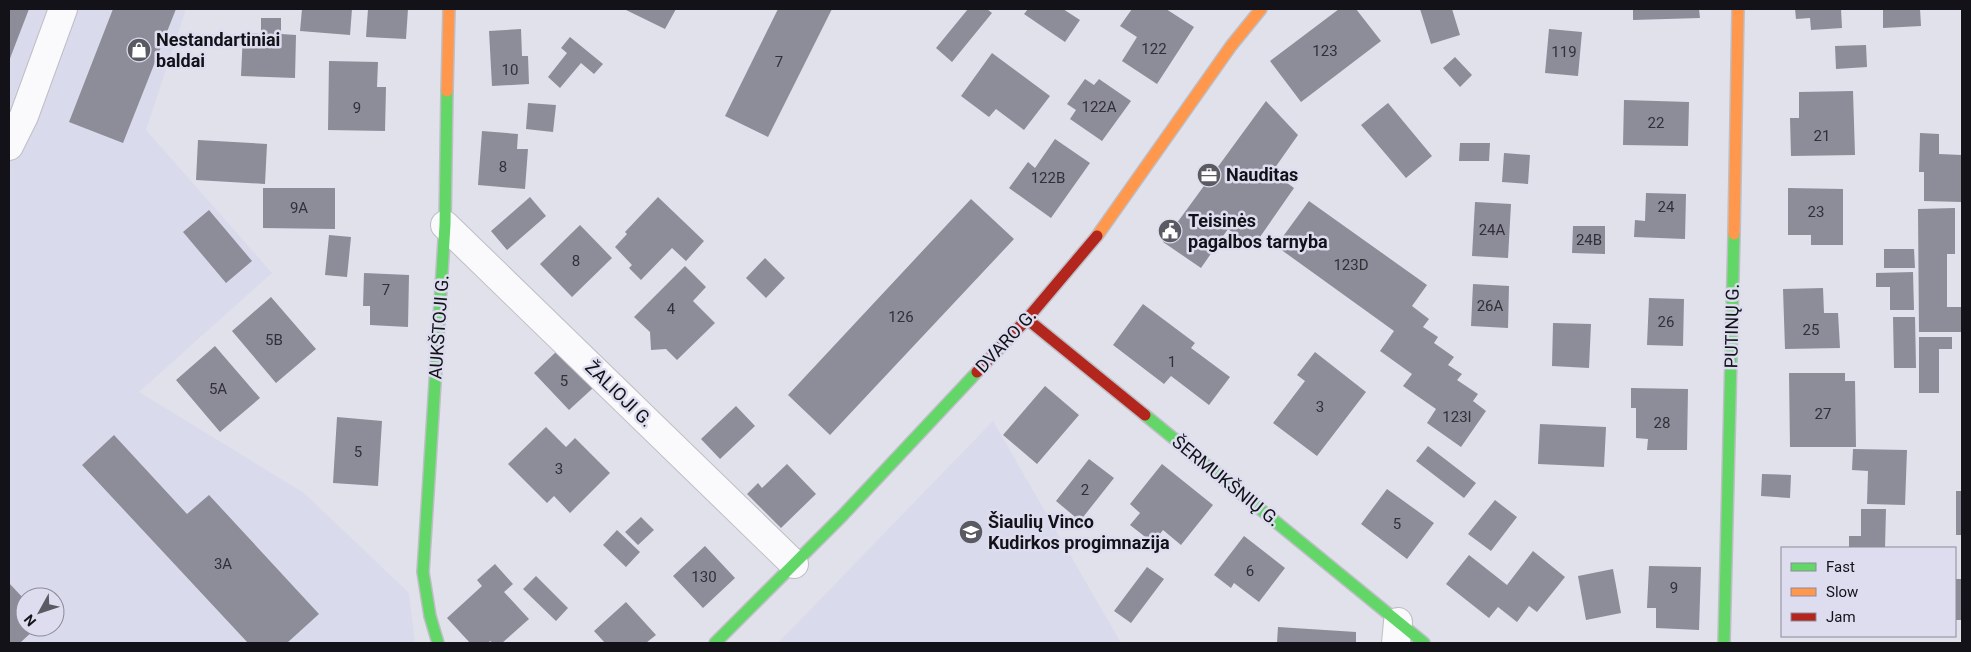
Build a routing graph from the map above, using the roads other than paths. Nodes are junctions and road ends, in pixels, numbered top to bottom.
1 (63, 9) edge
2 (449, 9) edge
3 (1261, 9) edge
4 (1738, 9) edge
5 (9, 146) edge
6 (445, 225) junction
7 (1027, 319) junction
8 (794, 564) junction
9 (1397, 633) edge
10 (438, 643) edge
11 (715, 643) edge
12 (1424, 643) edge
13 (1724, 643) edge

1 - 5 street
2 - 6 street, AUKŠTOJI G.
3 - 7 street, DVARO G.
4 - 13 street, PUTINŲ G.
6 - 8 street, ŽALIOJI G.
6 - 10 street, AUKŠTOJI G.
7 - 8 street, DVARO G.
7 - 9 street, ŠERMUKŠNIŲ G.
8 - 11 street, DVARO G.
9 - 12 street, ŠERMUKŠNIŲ G.

